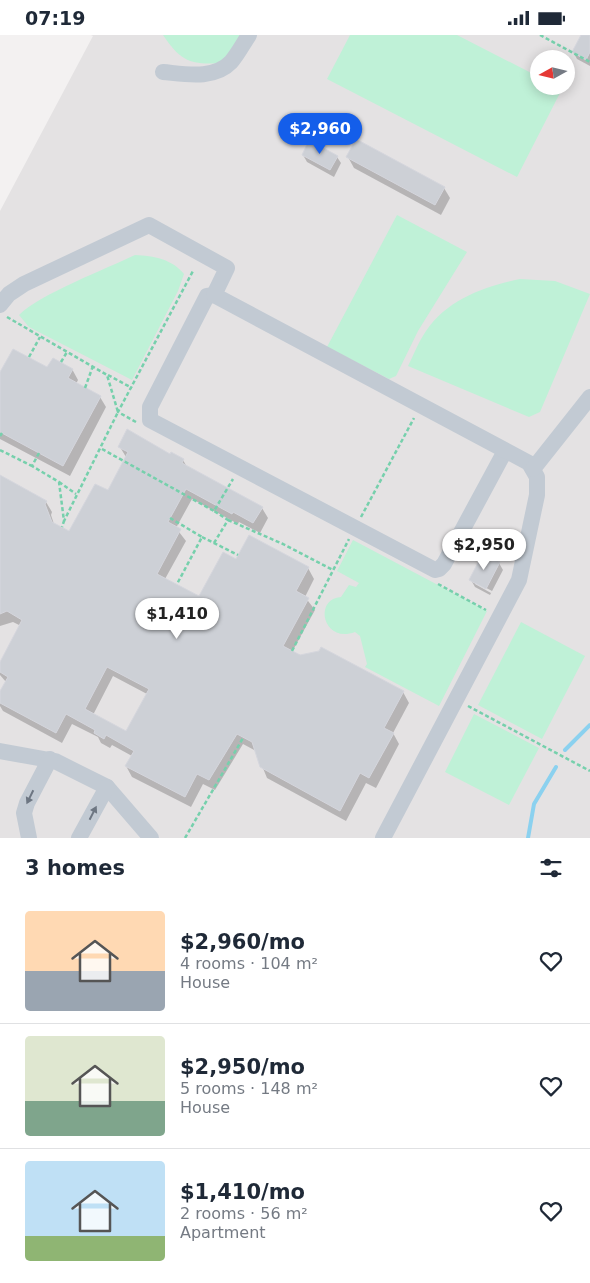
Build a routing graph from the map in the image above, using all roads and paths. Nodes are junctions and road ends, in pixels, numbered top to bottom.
1 (248, 35) edge
2 (540, 35) edge
3 (590, 63) edge
4 (163, 72) dead end
5 (193, 271) dead end
6 (214, 295) junction
7 (0, 305) edge
8 (0, 313) edge
9 (40, 337) junction
10 (67, 352) junction
11 (29, 357) dead end
12 (62, 362) dead end
13 (94, 366) junction
14 (107, 375) junction
15 (85, 388) dead end
16 (132, 389) junction
17 (590, 397) edge
18 (118, 412) junction
19 (102, 449) junction
20 (0, 450) edge
21 (505, 451) junction
22 (39, 453) dead end
23 (32, 467) junction
24 (533, 469) junction
25 (235, 475) dead end
26 (59, 483) junction
27 (76, 494) junction
28 (214, 511) junction
29 (170, 518) dead end
30 (228, 520) junction
31 (64, 521) junction
32 (62, 527) dead end
33 (202, 537) junction
34 (214, 543) junction
35 (238, 555) dead end
36 (334, 570) dead end
37 (177, 584) dead end
38 (457, 700) junction
39 (243, 737) dead end
40 (0, 751) edge
41 (50, 759) junction
42 (590, 771) edge
43 (107, 787) junction
44 (30, 836) edge
45 (79, 838) edge
46 (151, 838) edge
47 (185, 838) edge
48 (383, 838) edge

1 - 4 lane
2 - 3 path
5 - 16 path
6 - 7 lane
6 - 21 lane
6 - 21 lane
8 - 9 path
9 - 10 path
9 - 11 path
10 - 12 path
10 - 13 path
13 - 14 path
13 - 15 path
14 - 16 path
14 - 18 path
16 - 18 path
17 - 24 lane
18 - 19 path
19 - 27 path
19 - 28 path
20 - 23 path
21 - 24 lane
22 - 23 path
23 - 26 path
24 - 38 lane
25 - 28 path
26 - 27 path
26 - 31 path
27 - 31 path
28 - 30 path
29 - 33 path
30 - 34 path
30 - 36 path
31 - 32 path
33 - 34 path
33 - 37 path
34 - 35 path
38 - 42 path
38 - 48 lane
39 - 47 path
40 - 41 lane
41 - 43 lane
41 -> 44 lane
45 -> 43 lane
43 - 46 lane

